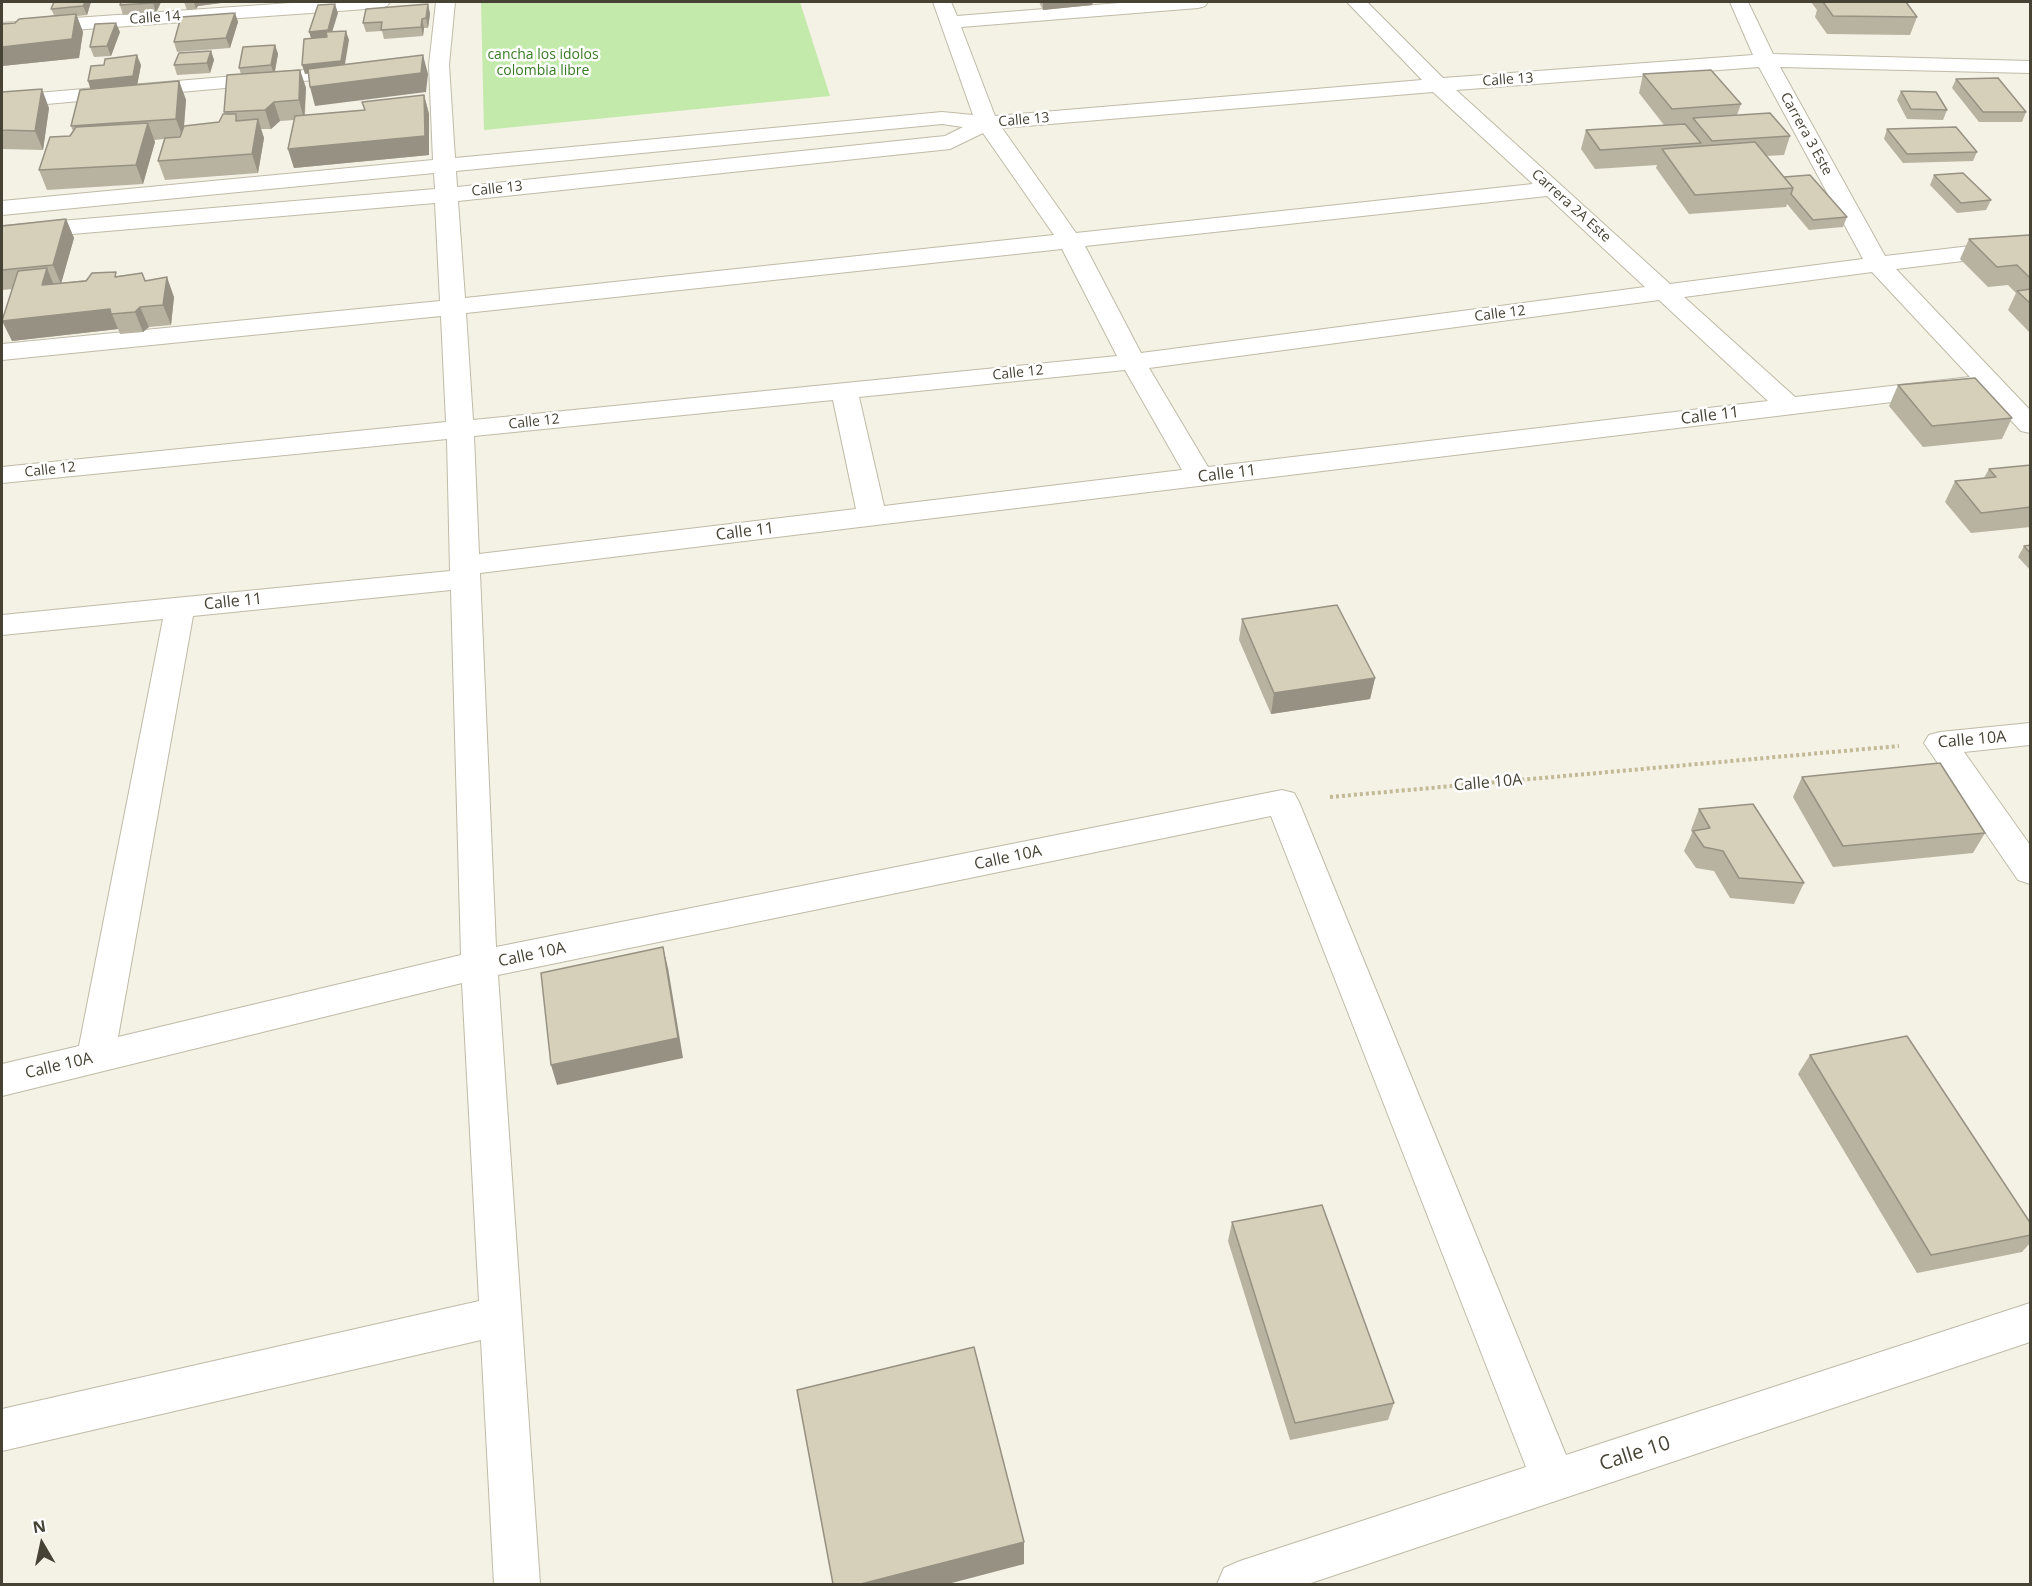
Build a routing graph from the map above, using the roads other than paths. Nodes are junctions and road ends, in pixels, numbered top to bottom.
1 (380, 2) edge
2 (444, 2) edge
3 (1198, 2) edge
4 (1356, 2) edge
5 (1739, 2) edge
6 (946, 12) edge
7 (2, 28) edge
8 (1766, 60) junction
9 (2031, 67) edge
10 (368, 71) edge
11 (1438, 85) junction
12 (2, 102) edge
13 (987, 123) junction
14 (445, 180) junction
15 (1552, 189) junction
16 (2, 208) edge
17 (2, 233) edge
18 (1070, 241) junction
19 (2031, 246) edge
20 (1878, 264) junction
21 (1667, 292) junction
22 (452, 307) junction
23 (2, 352) edge
24 (1133, 362) junction
25 (1989, 382) junction
26 (844, 391) junction
27 (1789, 406) junction
28 (2031, 425) edge
29 (460, 429) junction
30 (2, 475) edge
31 (1200, 477) junction
32 (872, 517) junction
33 (465, 572) junction
34 (180, 607) junction
35 (2, 626) edge
36 (2031, 735) edge
37 (2031, 871) edge
38 (479, 965) junction
39 (94, 1058) junction
40 (2, 1080) edge
41 (501, 1316) junction
42 (2031, 1323) edge
43 (2, 1430) edge
44 (1554, 1481) junction
45 (517, 1584) edge
46 (1240, 1584) edge

1 - 7 street, Calle 14
2 - 14 street
3 - 6 street
4 - 11 street, Carrera 2A Este
5 - 8 street, Carrera 3 Este
6 - 13 street
8 - 9 street, Calle 13
8 - 11 street, Calle 13
8 - 20 street, Carrera 3 Este
10 - 12 street
11 - 13 street, Calle 13
11 - 15 street, Carrera 2A Este
13 - 14 street, Calle 13
13 - 18 street
14 - 16 street, Calle 13
14 - 17 street, Calle 13
14 - 22 street
15 - 18 street
15 - 21 street, Carrera 2A Este
18 - 22 street
18 - 24 street
19 - 20 street, Calle 12
20 - 21 street, Calle 12
20 - 25 street, Carrera 3 Este
21 - 24 street, Calle 12
21 - 27 street, Carrera 2A Este
22 - 23 street
22 - 29 street
24 - 26 street, Calle 12
24 - 31 street
25 - 27 street, Calle 11
25 - 28 street, Carrera 3 Este
26 - 29 street, Calle 12
26 - 32 street
27 - 31 street, Calle 11
29 - 30 street, Calle 12
29 - 33 street
31 - 32 street, Calle 11
32 - 33 street, Calle 11
33 - 34 street, Calle 11
33 - 38 street
34 - 35 street, Calle 11
34 - 39 street
36 - 37 street, Calle 10A
38 - 39 street, Calle 10A
38 - 41 street
38 - 44 street, Calle 10A
39 - 40 street, Calle 10A
41 - 43 street
41 - 45 street
42 - 44 street, Calle 10
44 - 46 street, Calle 10

